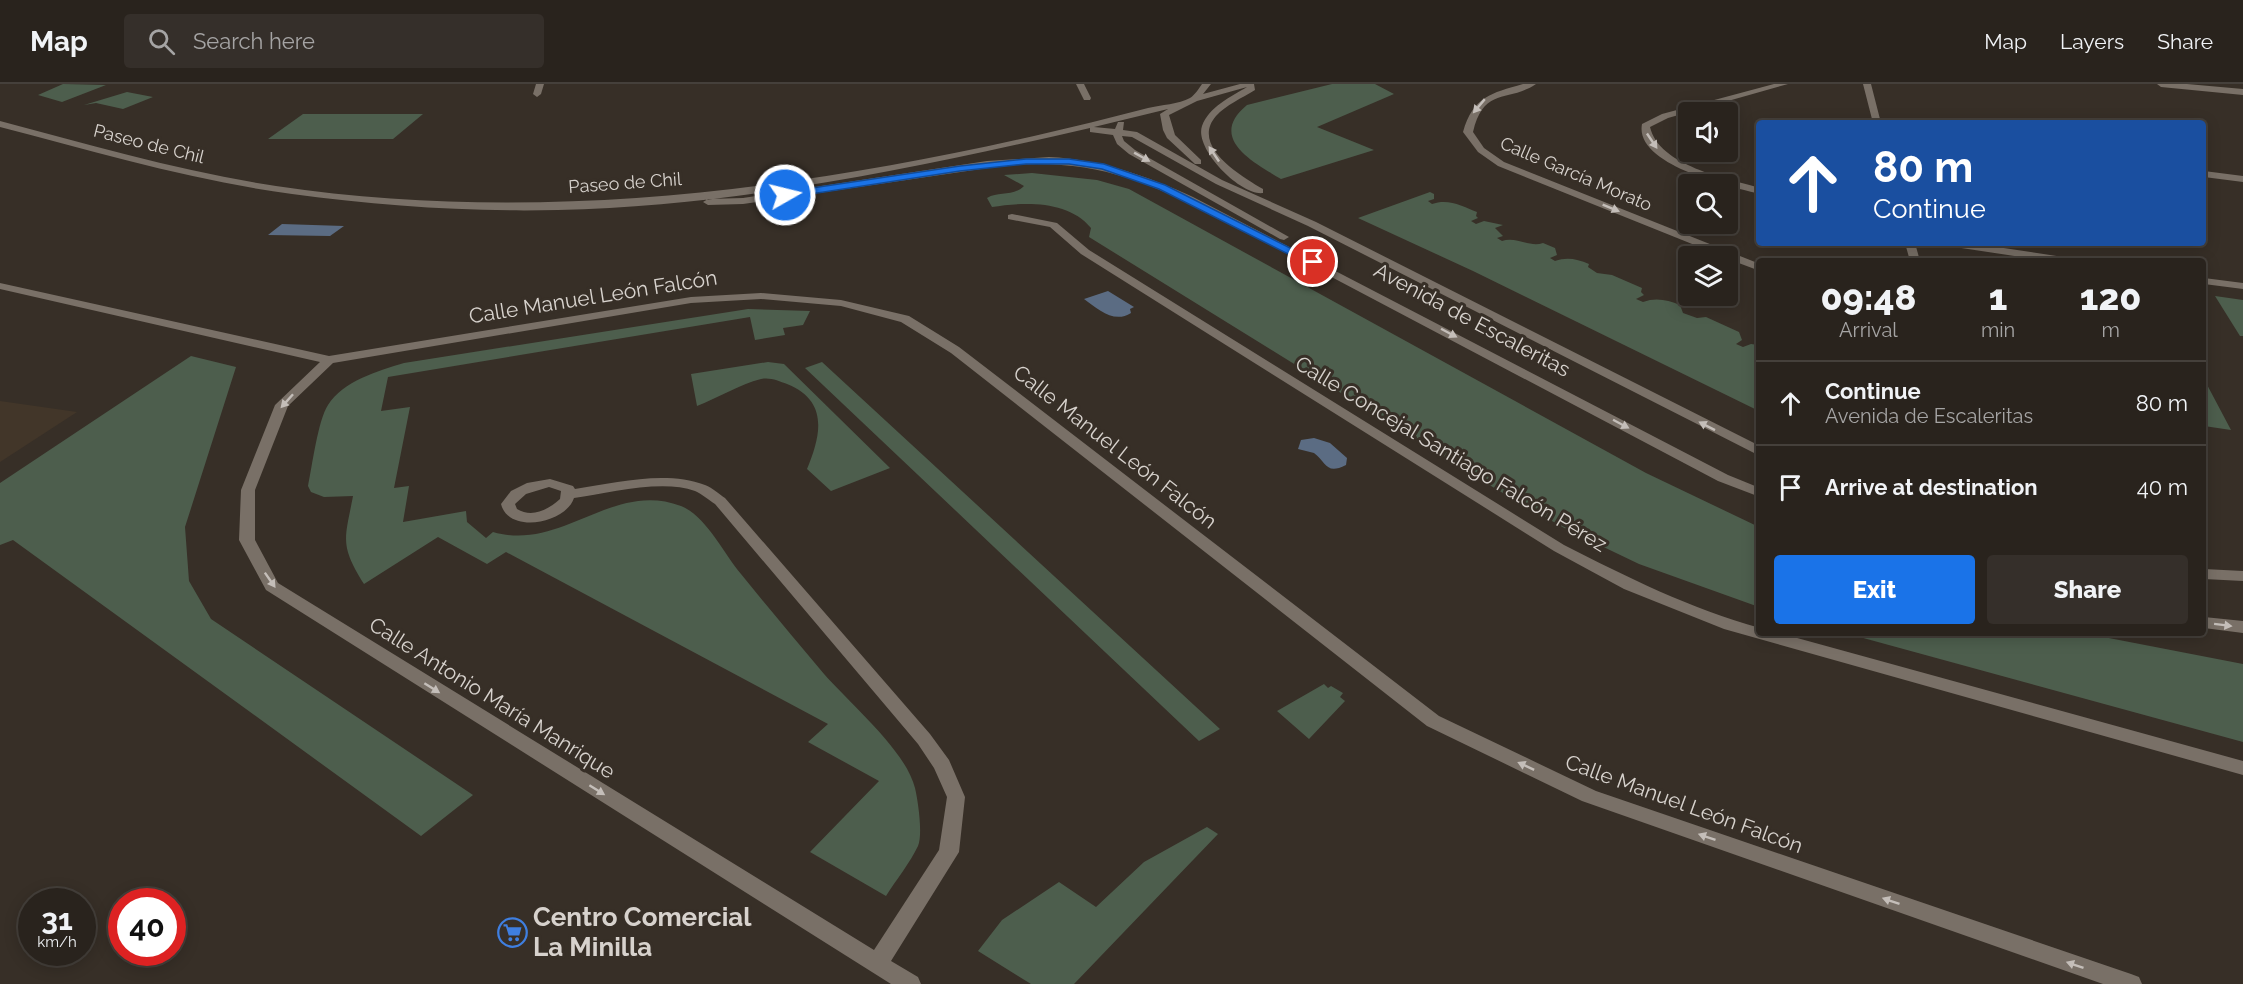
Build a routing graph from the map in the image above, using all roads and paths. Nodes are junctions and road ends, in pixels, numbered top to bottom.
1 (540, 84) edge
2 (1080, 84) edge
3 (1207, 84) edge
4 (1250, 84) edge
5 (1258, 84) edge
6 (1532, 84) edge
7 (1784, 84) edge
8 (1867, 84) edge
9 (2161, 84) edge
10 (2243, 92) edge
11 (537, 94) dead end
12 (1087, 99) dead end
13 (1193, 100) junction
14 (1150, 111) junction
15 (1876, 120) edge
16 (0, 124) edge
17 (1118, 131) junction
18 (1052, 134) junction
19 (2206, 174) edge
20 (2243, 179) edge
21 (1756, 190) edge
22 (1261, 202) junction
23 (597, 205) junction
24 (1012, 217) dead end
25 (1312, 224) junction
26 (1968, 246) edge
27 (2050, 258) edge
28 (1756, 266) edge
29 (2206, 281) edge
30 (0, 286) edge
31 (2243, 286) edge
32 (1397, 305) junction
33 (329, 360) junction
34 (1756, 450) edge
35 (1756, 492) edge
36 (569, 494) dead end
37 (2206, 574) edge
38 (2243, 576) edge
39 (2206, 623) edge
40 (2243, 627) edge
41 (1756, 632) edge
42 (1769, 636) edge
43 (2243, 768) edge
44 (877, 964) junction
45 (910, 984) edge
46 (2131, 984) edge

1 - 11 street
2 - 12 street
3 - 13 street
4 - 13 street, Paseo de Chil
25 -> 5 street
6 -> 28 street, Calle García Morato
7 -> 21 street
8 - 15 street
9 - 10 street
13 - 14 street, Paseo de Chil
13 - 22 street
14 - 17 street
14 - 18 street, Paseo de Chil
16 - 23 street, Paseo de Chil
17 - 18 street
17 - 22 street
17 -> 32 street
18 - 23 street, Paseo de Chil
19 - 20 street
22 - 25 street
23 - 32 street, Avenida de Escaleritas
24 - 41 street, Calle Concejal Santiago Falcón Pérez
34 -> 25 street, Avenida de Escaleritas
26 - 27 street
29 - 31 street
30 - 33 street, Calle Manuel León Falcón
32 -> 35 street, Avenida de Escaleritas
33 -> 44 street, Calle Antonio María Manrique
46 -> 33 street, Calle Manuel León Falcón
36 - 44 street
37 - 38 street
39 -> 40 street
42 - 43 street, Calle Concejal Santiago Falcón Pérez
44 - 45 street, Calle Antonio María Manrique

